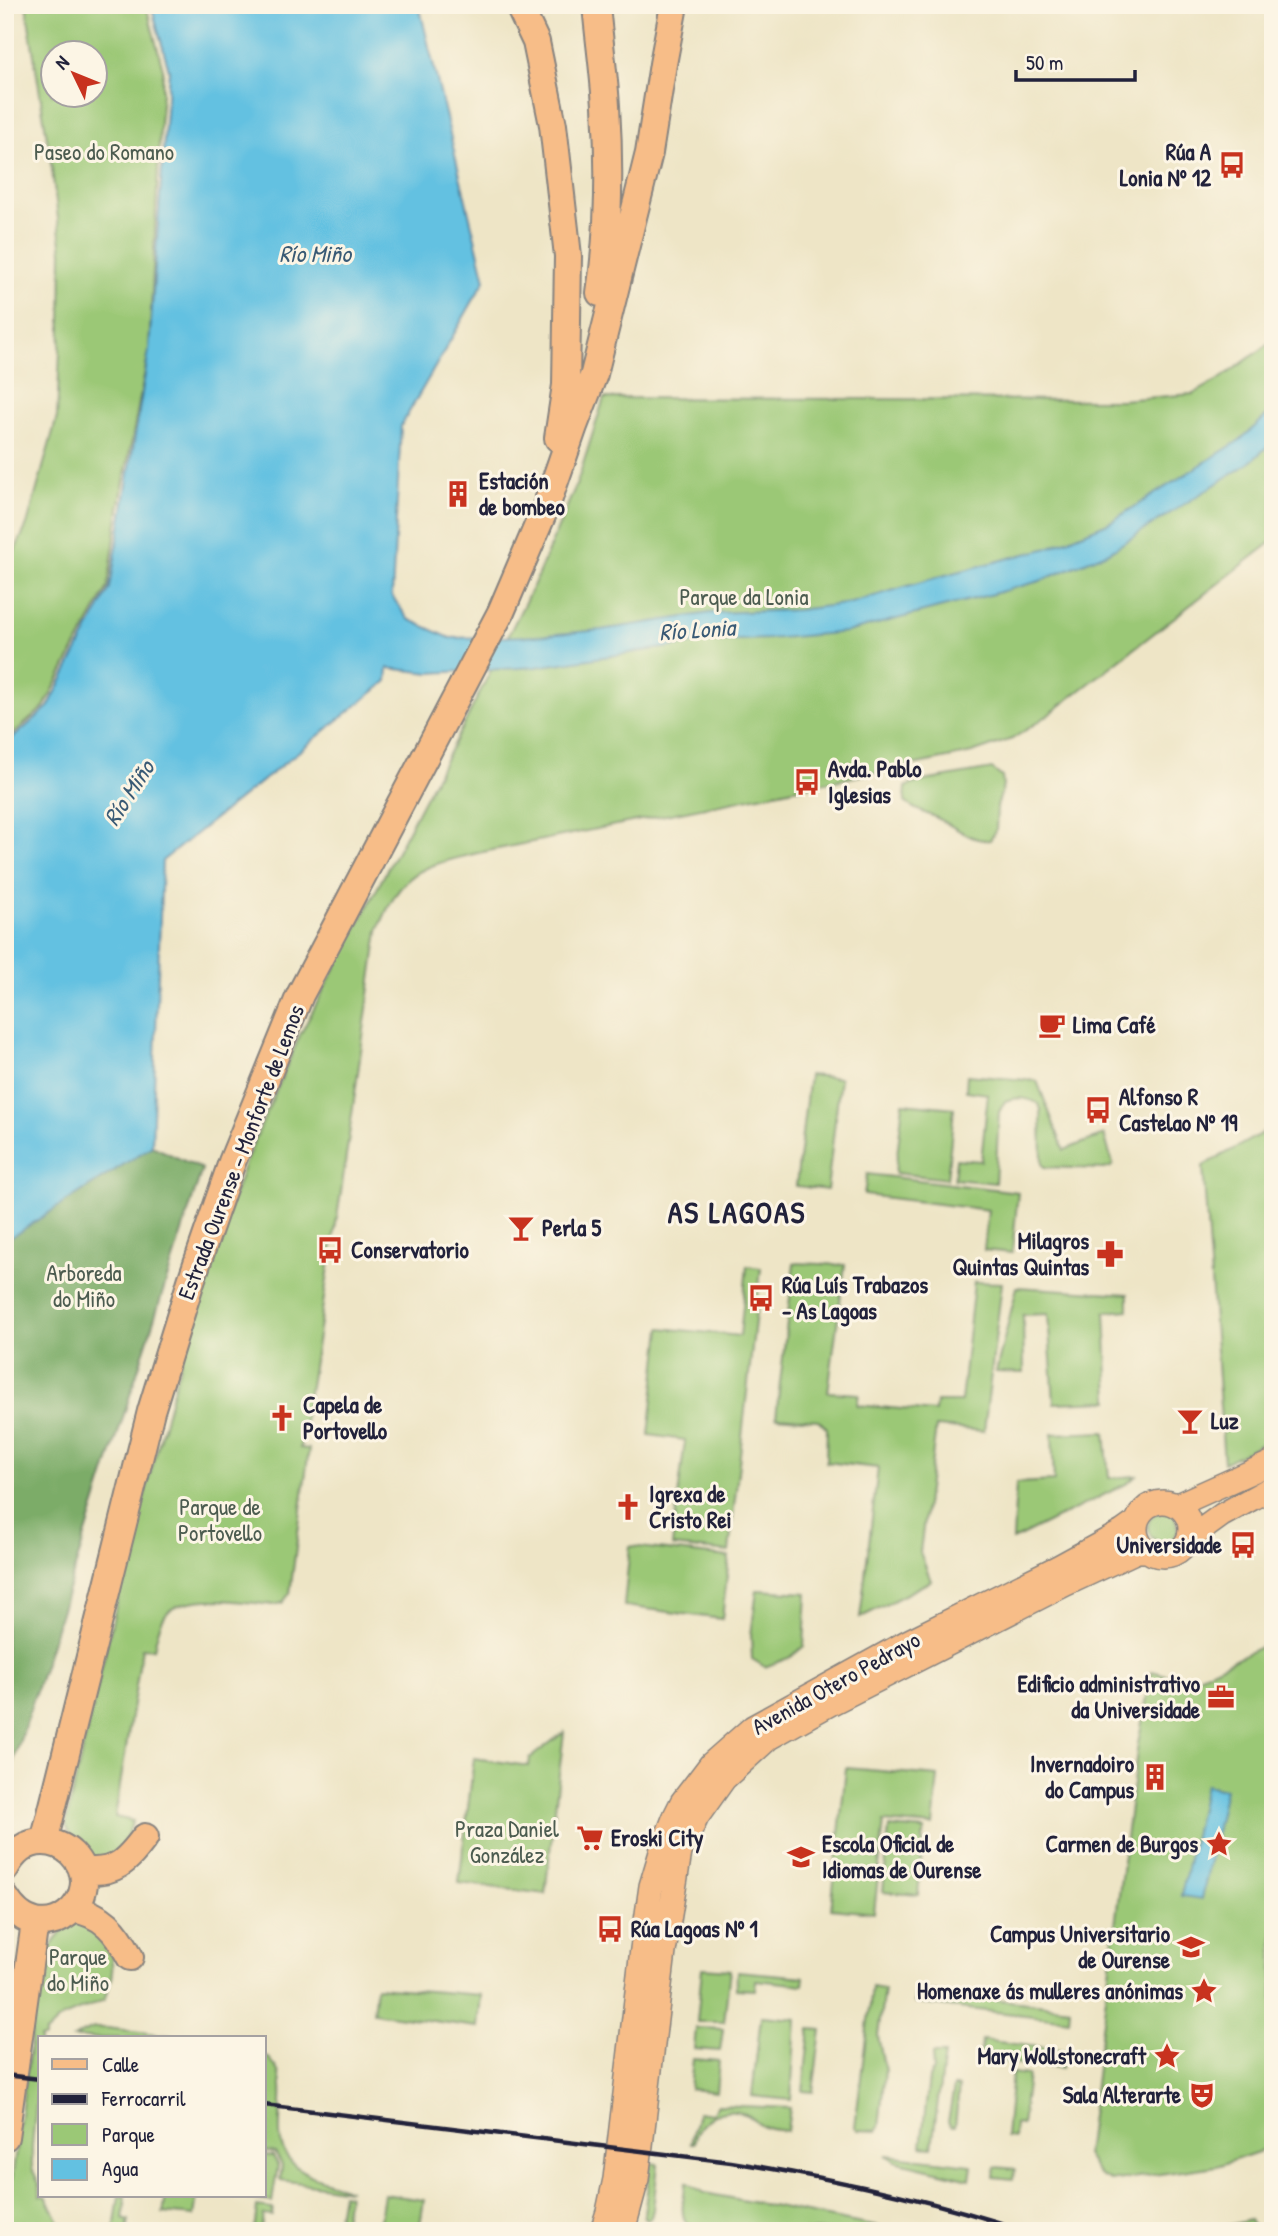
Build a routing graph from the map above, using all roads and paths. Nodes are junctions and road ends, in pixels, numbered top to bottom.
1 (596, 5) edge
2 (674, 5) edge
3 (519, 6) edge
4 (573, 426) junction
5 (547, 504) junction
6 (1273, 1462) edge
7 (1273, 1487) edge
8 (1177, 1505) junction
9 (1136, 1522) junction
10 (1189, 1539) junction
11 (1148, 1551) junction
12 (145, 1837) dead end
13 (44, 1842) junction
14 (5, 1869) edge
15 (82, 1870) junction
16 (5, 1897) edge
17 (73, 1909) junction
18 (35, 1922) junction
19 (130, 1956) dead end
20 (5, 2137) edge
21 (602, 2231) edge
22 (623, 2231) edge

1 - 4 highway
2 - 4 highway
3 - 5 highway
4 - 5 highway
5 - 13 highway, Estrada Ourense - Monforte de Lemos
6 - 8 main road
7 - 10 main road
8 - 9 main road
8 - 10 main road
9 - 11 main road
9 - 21 main road, Avenida Otero Pedrayo
10 - 11 main road
11 - 22 main road, Avenida Otero Pedrayo
12 - 15 highway
13 - 14 highway
13 - 15 highway
15 - 17 highway
16 - 18 highway
17 - 18 highway
17 - 19 highway
18 - 20 highway

